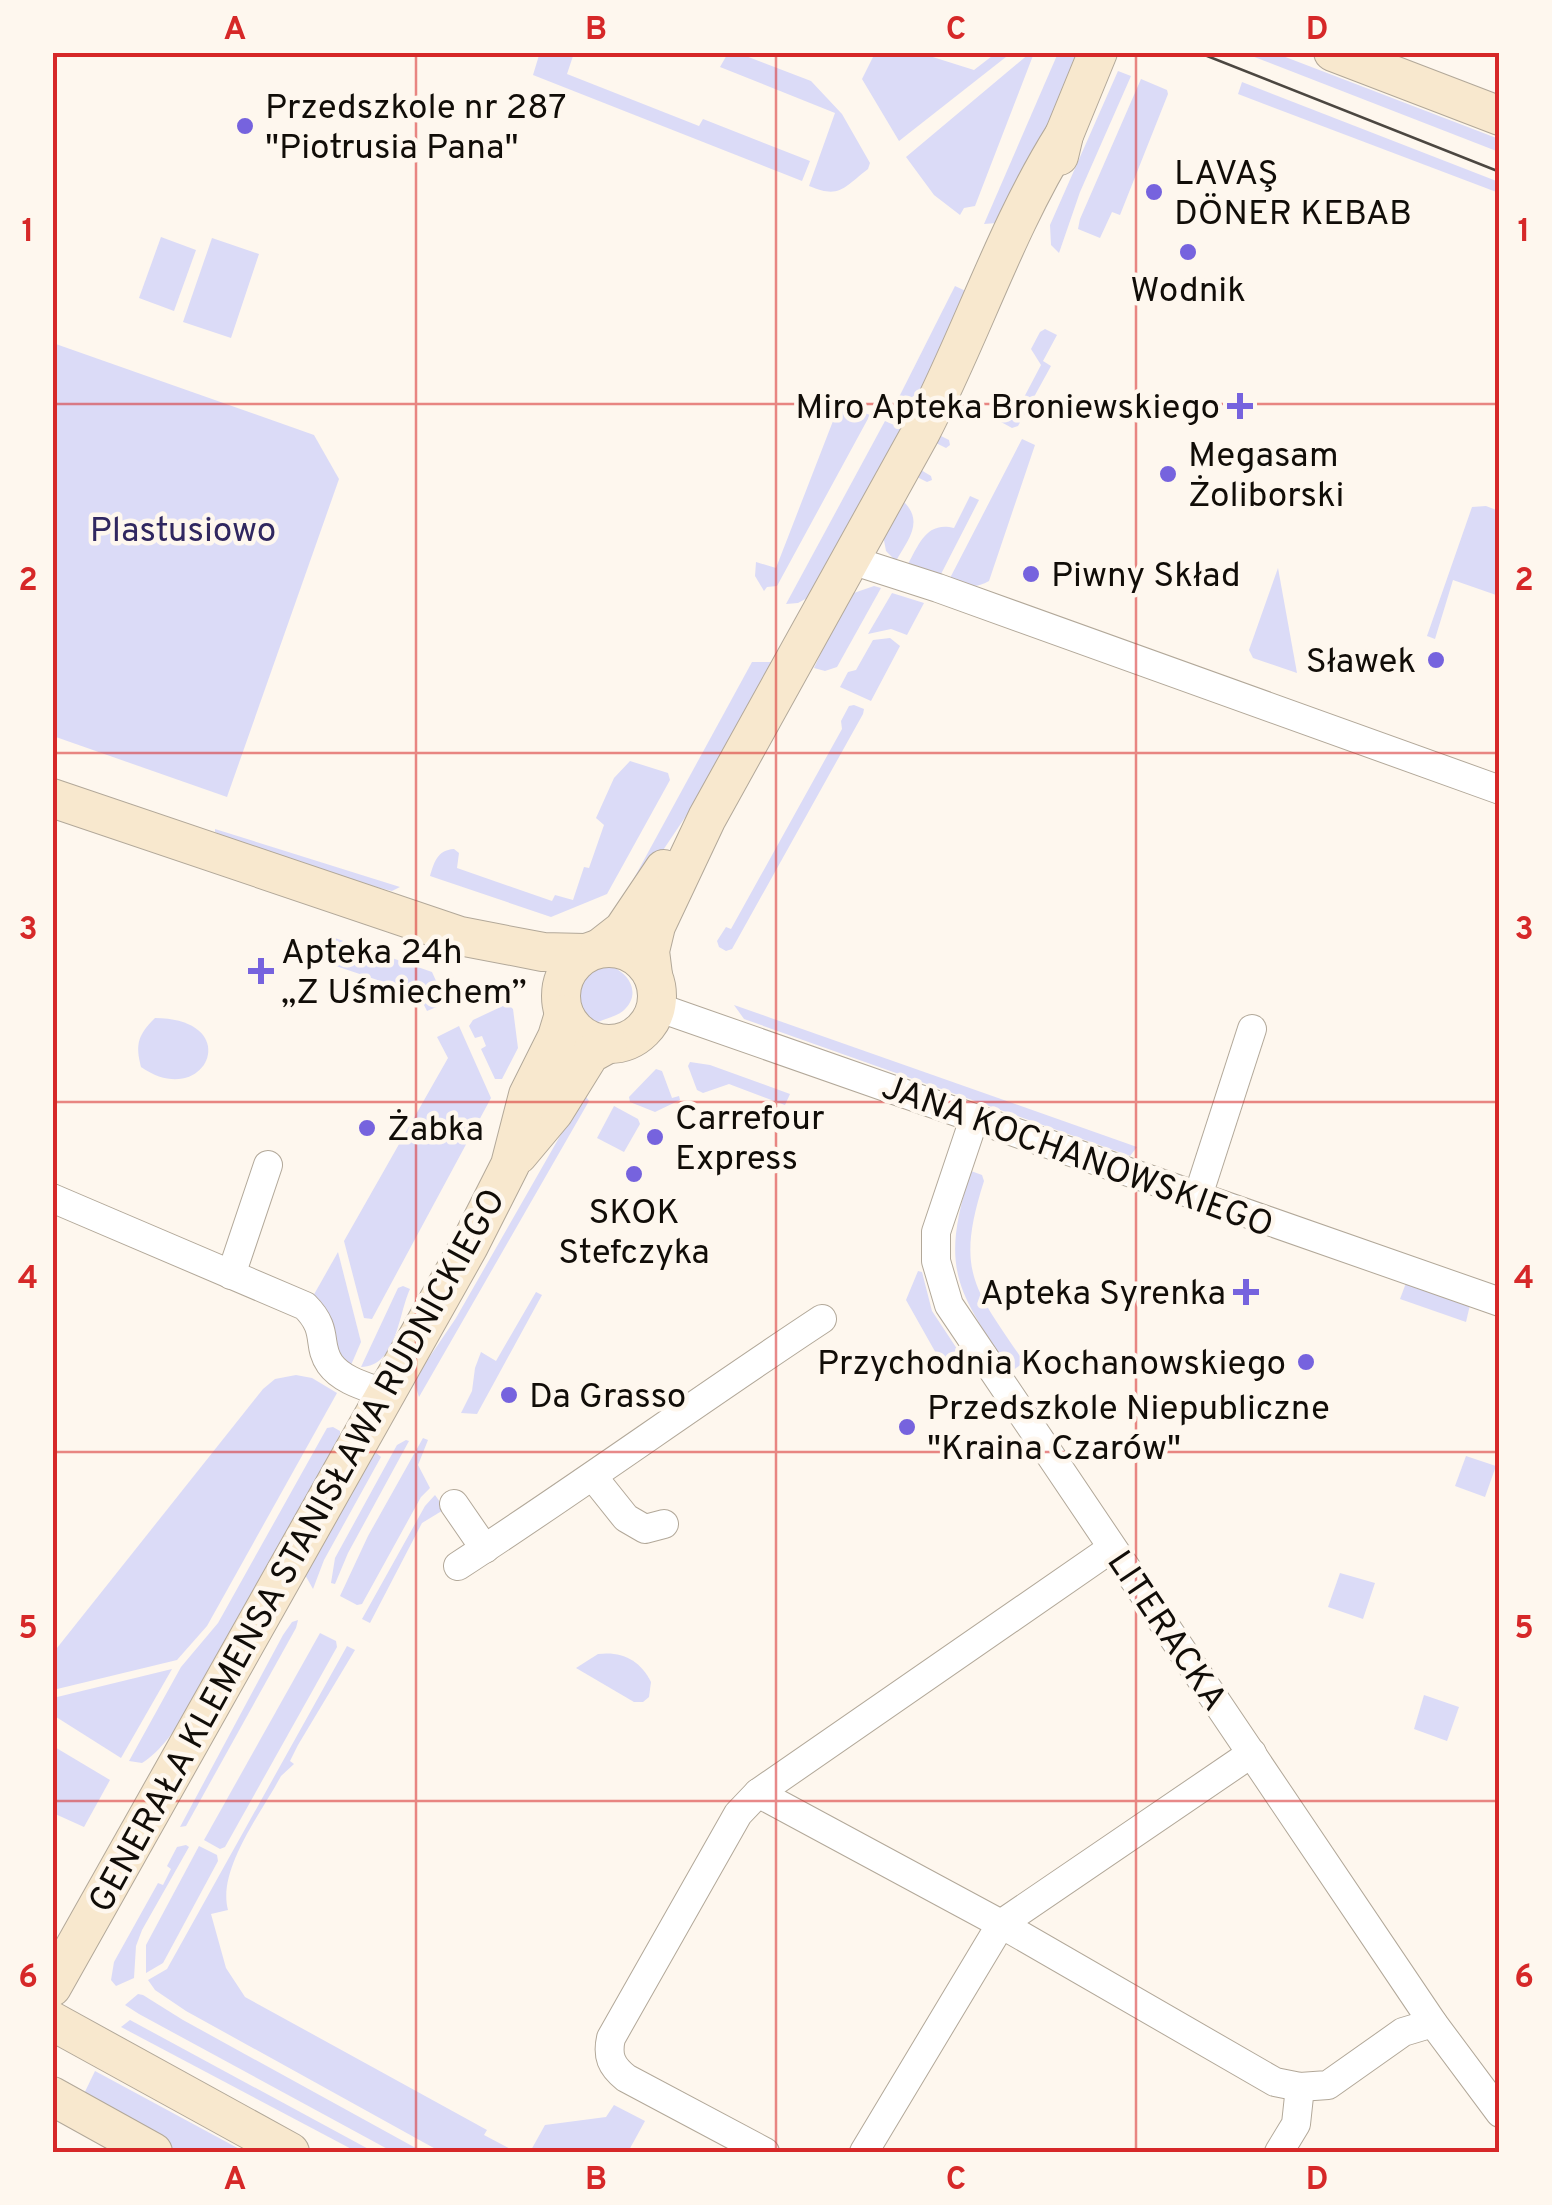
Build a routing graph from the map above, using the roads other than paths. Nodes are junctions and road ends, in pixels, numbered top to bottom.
1 (1098, 52) edge
2 (1333, 52) edge
3 (1500, 116) edge
4 (851, 560) junction
5 (1500, 790) edge
6 (52, 798) edge
7 (708, 818) junction
8 (460, 936) junction
9 (592, 951) junction
10 (655, 991) junction
11 (562, 1003) junction
12 (1252, 1029) dead end
13 (608, 1044) junction
14 (974, 1118) junction
15 (268, 1165) dead end
16 (510, 1165) junction
17 (52, 1198) edge
18 (1197, 1198) junction
19 (231, 1275) junction
20 (1500, 1302) edge
21 (822, 1319) dead end
22 (386, 1394) junction
23 (594, 1478) junction
24 (454, 1504) dead end
25 (664, 1524) dead end
26 (1112, 1548) junction
27 (485, 1549) junction
28 (458, 1566) dead end
29 (1252, 1753) junction
30 (758, 1793) junction
31 (1001, 1924) junction
32 (52, 1987) edge
33 (52, 2021) edge
34 (1433, 2023) junction
35 (1300, 2087) junction
36 (52, 2096) edge
37 (1500, 2113) edge
38 (153, 2152) edge
39 (290, 2152) edge
40 (765, 2152) edge
41 (864, 2152) edge
42 (1279, 2152) edge

1 - 4 street
2 - 3 street
4 - 5 street
4 - 7 street
6 - 8 street
7 - 9 street
7 - 10 street
8 - 9 street
8 - 11 street
9 - 10 street
9 - 11 street
10 - 13 street
10 - 14 street, JANA KOCHANOWSKIEGO
11 - 13 street
11 - 16 street, GENERAŁA KLEMENSA STANISŁAWA RUDNICKIEGO
12 - 18 street
13 - 16 street, GENERAŁA KLEMENSA STANISŁAWA RUDNICKIEGO
14 - 18 street, JANA KOCHANOWSKIEGO
14 - 26 street, LITERACKA
15 - 19 street
16 - 22 street, GENERAŁA KLEMENSA STANISŁAWA RUDNICKIEGO
17 - 19 street
18 - 20 street, JANA KOCHANOWSKIEGO
19 - 22 street
21 - 23 street
22 - 32 street, GENERAŁA KLEMENSA STANISŁAWA RUDNICKIEGO
23 - 25 street
23 - 27 street
24 - 27 street
26 - 29 street, LITERACKA
26 - 30 street
27 - 28 street
29 - 31 street
29 - 34 street, LITERACKA
30 - 31 street
30 - 40 street
31 - 35 street
31 - 41 street
33 - 39 street
34 - 35 street
34 - 37 street, LITERACKA
35 - 42 street
36 - 38 street

